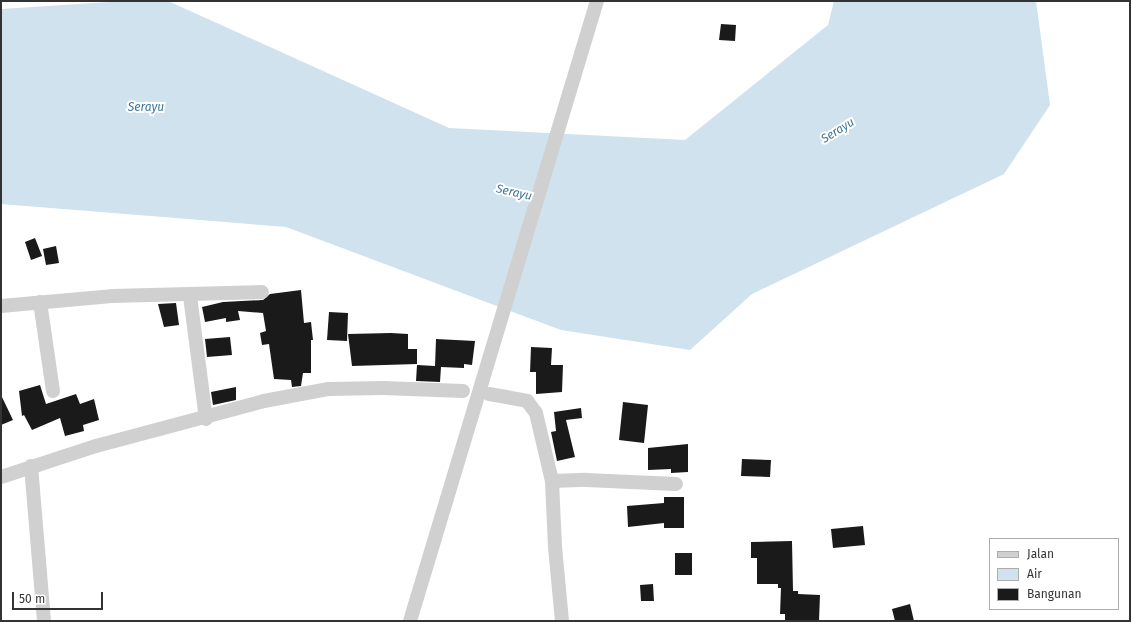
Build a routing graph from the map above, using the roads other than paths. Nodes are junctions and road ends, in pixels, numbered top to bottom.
1 (597, 1) edge
2 (262, 292) dead end
3 (190, 296) junction
4 (40, 302) junction
5 (1, 306) edge
6 (52, 391) dead end
7 (463, 391) dead end
8 (489, 394) dead end
9 (206, 419) junction
10 (31, 466) junction
11 (1, 477) edge
12 (552, 481) junction
13 (676, 484) dead end
14 (44, 621) edge
15 (410, 621) edge
16 (562, 621) edge

1 - 15 street
2 - 3 street
3 - 4 street
3 - 9 street
4 - 5 street
4 - 6 street
7 - 9 street
8 - 12 street
9 - 10 street
10 - 11 street
10 - 14 street
12 - 13 street
12 - 16 street

